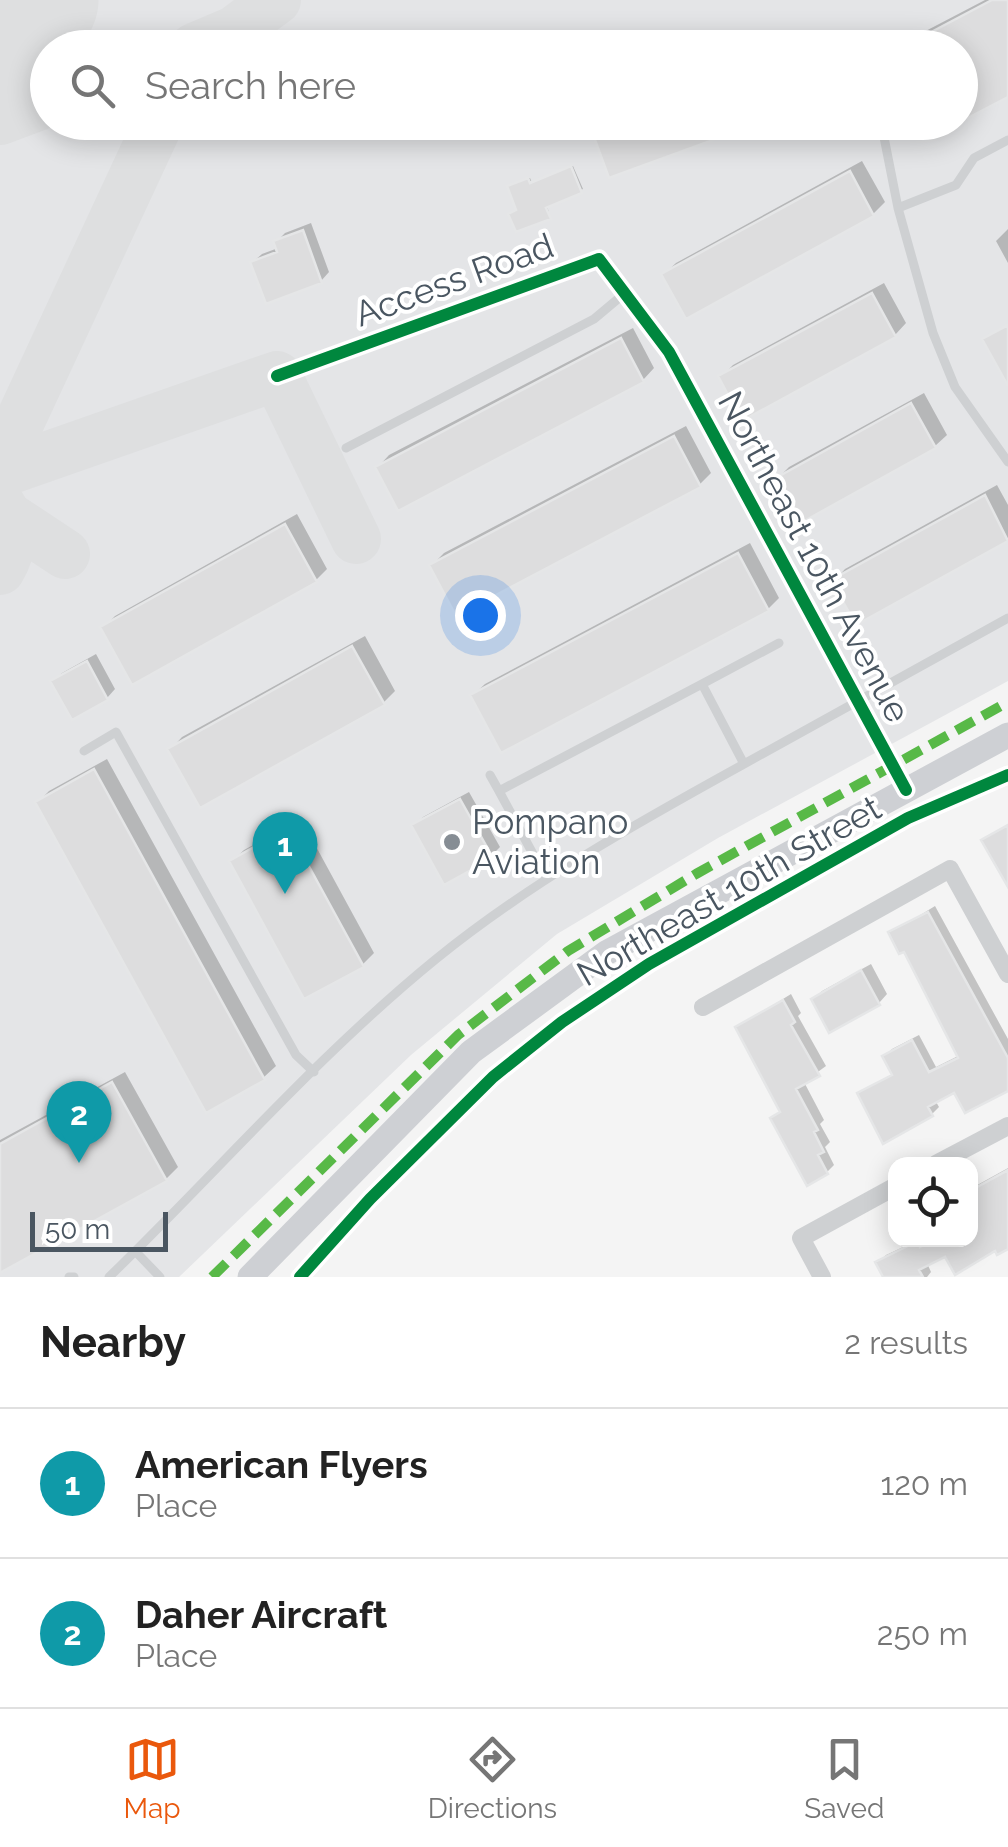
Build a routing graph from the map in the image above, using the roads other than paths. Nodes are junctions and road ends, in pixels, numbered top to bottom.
1 (885, 140) edge
2 (1008, 140) edge
3 (898, 208) junction
4 (625, 292) junction
5 (669, 352) joint
6 (277, 376) dead end
7 (346, 448) dead end
8 (1008, 462) edge
9 (1008, 618) edge
10 (779, 643) dead end
11 (702, 684) junction
12 (858, 701) junction
13 (1008, 735) edge
14 (84, 751) dead end
15 (744, 764) junction
16 (490, 774) dead end
17 (906, 790) junction
18 (500, 791) junction
19 (546, 878) junction
20 (1002, 949) edge
21 (1008, 974) edge
22 (704, 1007) dead end
23 (314, 1072) junction
24 (1008, 1126) edge
25 (949, 1157) edge
26 (888, 1190) edge
27 (134, 1252) junction
28 (253, 1275) edge
29 (109, 1277) edge
30 (160, 1277) edge
31 (822, 1277) edge

1 - 3 lane
2 - 3 lane
3 - 8 lane
4 - 5 street, Access Road
4 - 6 street, Access Road
4 - 7 lane
5 - 12 street, Northeast 10th Avenue
9 - 12 lane
10 - 11 lane
11 - 15 lane
11 - 18 lane
12 - 15 lane
12 - 17 street, Northeast 10th Avenue
13 - 17 street, Northeast 10th Street
14 - 23 lane
15 - 19 lane
16 - 18 lane
17 - 28 street, Northeast 10th Street
18 - 19 lane
19 - 23 lane
20 - 21 street
20 - 22 street
23 - 27 lane
24 - 25 street
26 - 31 street
27 - 29 lane
27 - 30 lane

